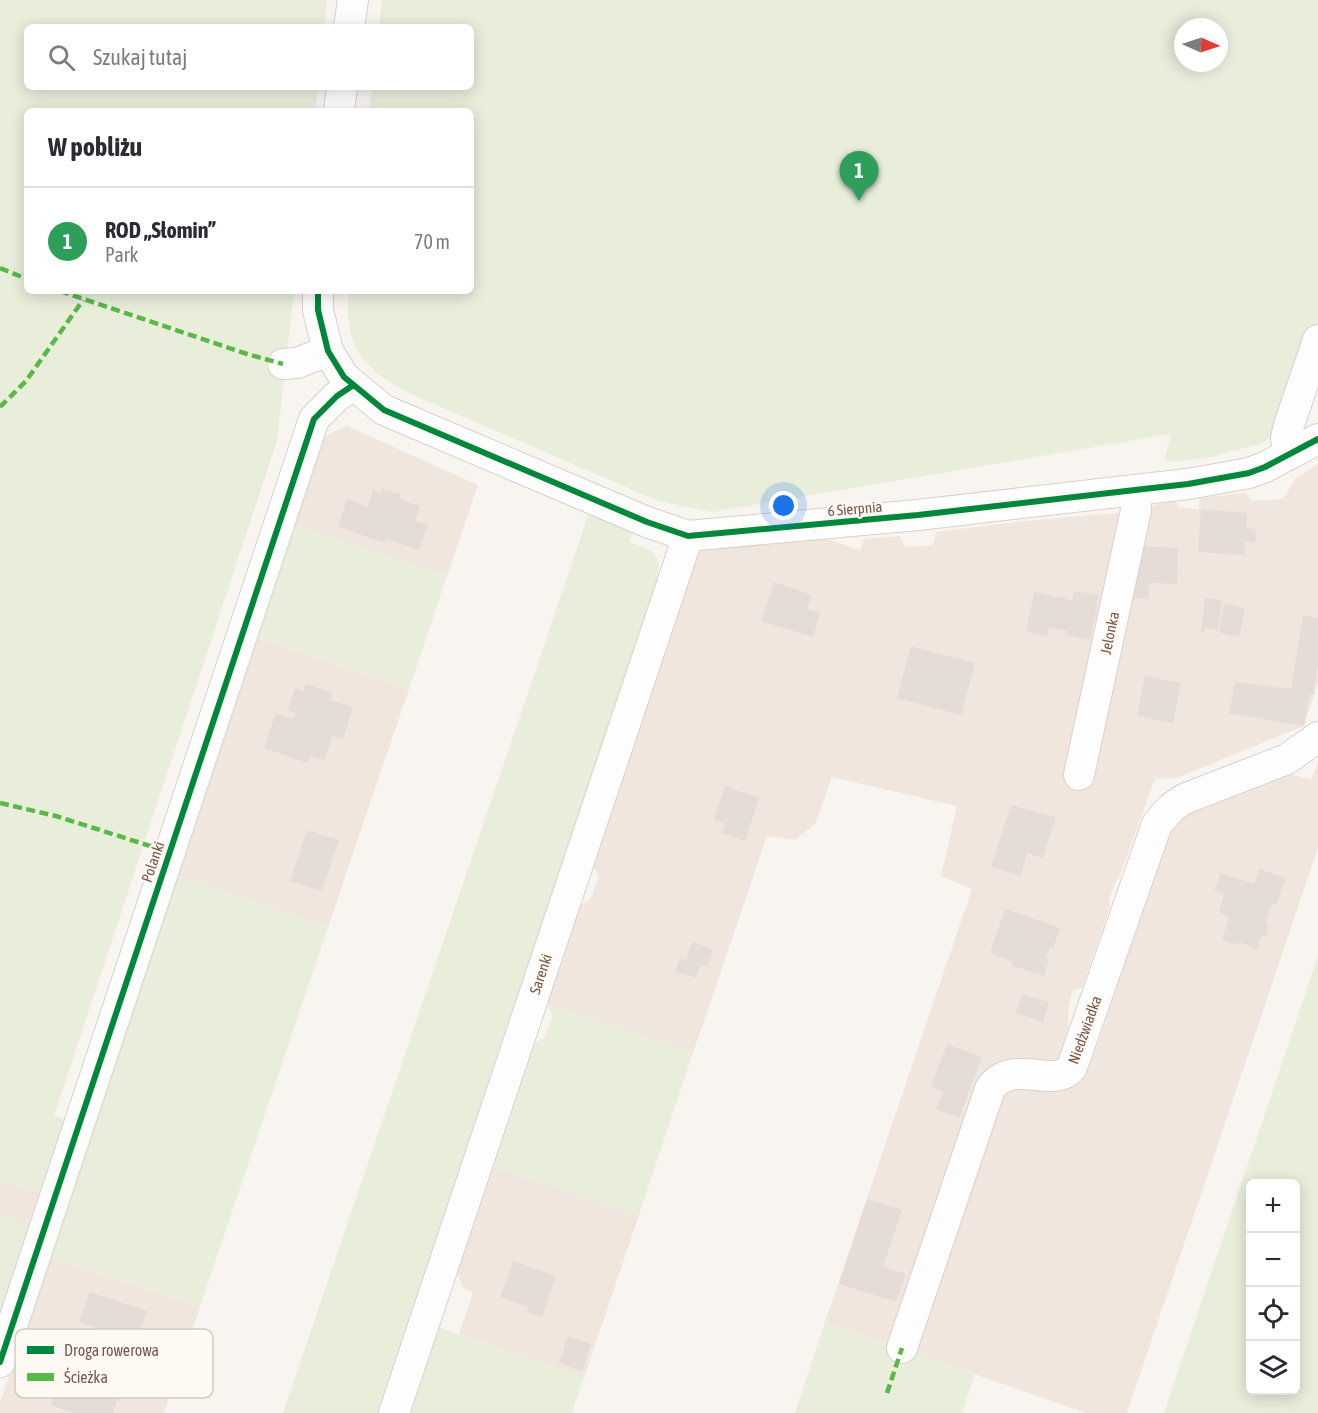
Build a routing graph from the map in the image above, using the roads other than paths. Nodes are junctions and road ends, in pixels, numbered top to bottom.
1 (353, 0) edge
2 (349, 24) edge
3 (342, 90) edge
4 (339, 108) edge
5 (318, 294) edge
6 (1318, 340) edge
7 (328, 351) junction
8 (283, 364) dead end
9 (352, 386) junction
10 (1318, 439) edge
11 (1288, 455) junction
12 (1135, 490) junction
13 (688, 536) junction
14 (1318, 737) edge
15 (1079, 775) dead end
16 (902, 1348) dead end
17 (0, 1362) edge
18 (394, 1413) edge

1 - 2 street
3 - 4 street
5 - 7 street, 6 Sierpnia
6 - 11 street
7 - 8 street
7 - 9 street, 6 Sierpnia
9 - 13 street, 6 Sierpnia
9 - 17 street, Polanki
10 - 11 street, 6 Sierpnia
11 - 12 street, 6 Sierpnia
12 - 13 street, 6 Sierpnia
12 - 15 street, Jelonka
13 - 18 street, Sarenki
14 - 16 street, Niedźwiadka

